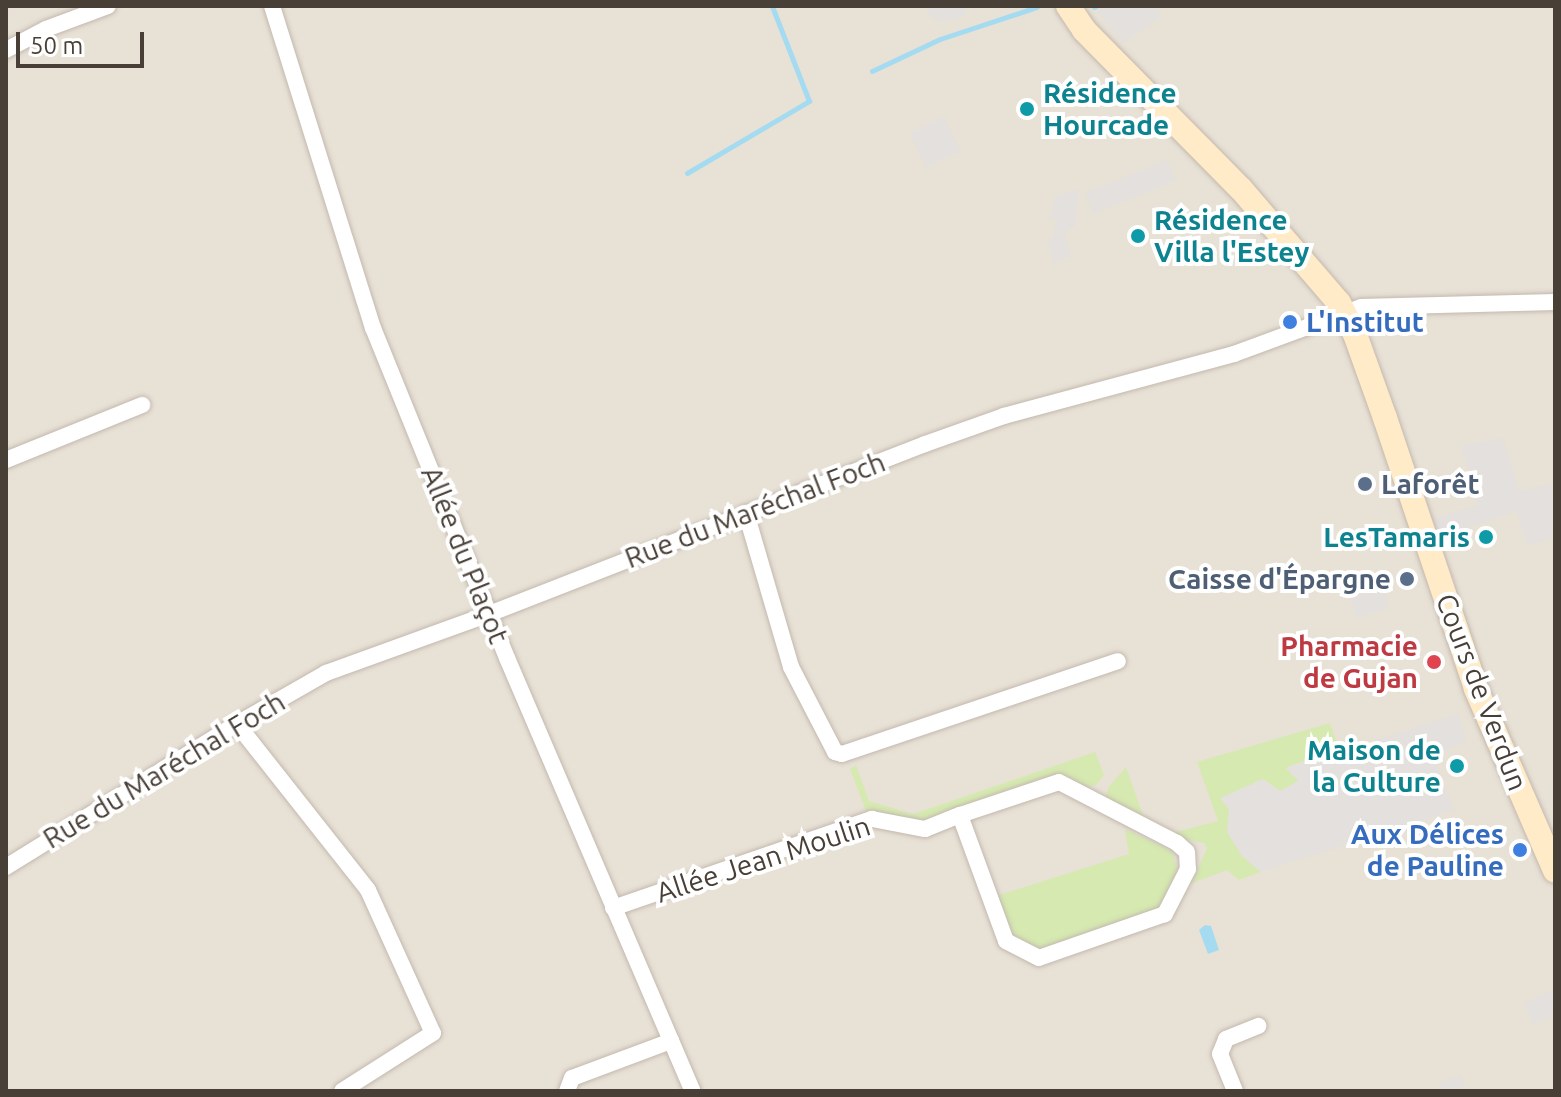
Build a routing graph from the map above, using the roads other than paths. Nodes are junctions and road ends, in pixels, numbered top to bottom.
1 (108, 6) edge
2 (272, 6) edge
3 (1068, 6) edge
4 (6, 50) edge
5 (1555, 302) edge
6 (1344, 313) junction
7 (142, 405) dead end
8 (6, 460) edge
9 (746, 513) junction
10 (489, 614) junction
11 (1118, 661) dead end
12 (237, 724) junction
13 (960, 815) junction
14 (6, 867) edge
15 (1555, 871) edge
16 (613, 908) junction
17 (1258, 1026) dead end
18 (671, 1041) junction
19 (342, 1091) edge
20 (567, 1091) edge
21 (693, 1091) edge
22 (1235, 1091) edge

1 - 4 street
2 - 10 street, Allée du Plaçot
3 - 6 main road, Cours de Verdun
5 - 6 street, Rue du Maréchal Foch
6 - 9 street, Rue du Maréchal Foch
6 - 15 main road, Cours de Verdun
7 - 8 street
9 - 10 street, Rue du Maréchal Foch
9 - 11 street
10 - 12 street, Rue du Maréchal Foch
10 - 16 street, Allée du Plaçot
12 - 14 street, Rue du Maréchal Foch
12 - 19 street
13 - 13 street, Allée Jean Moulin
13 - 16 street, Allée Jean Moulin
16 - 18 street, Allée du Plaçot
17 - 22 street
18 - 20 street
18 - 21 street, Allée du Plaçot

